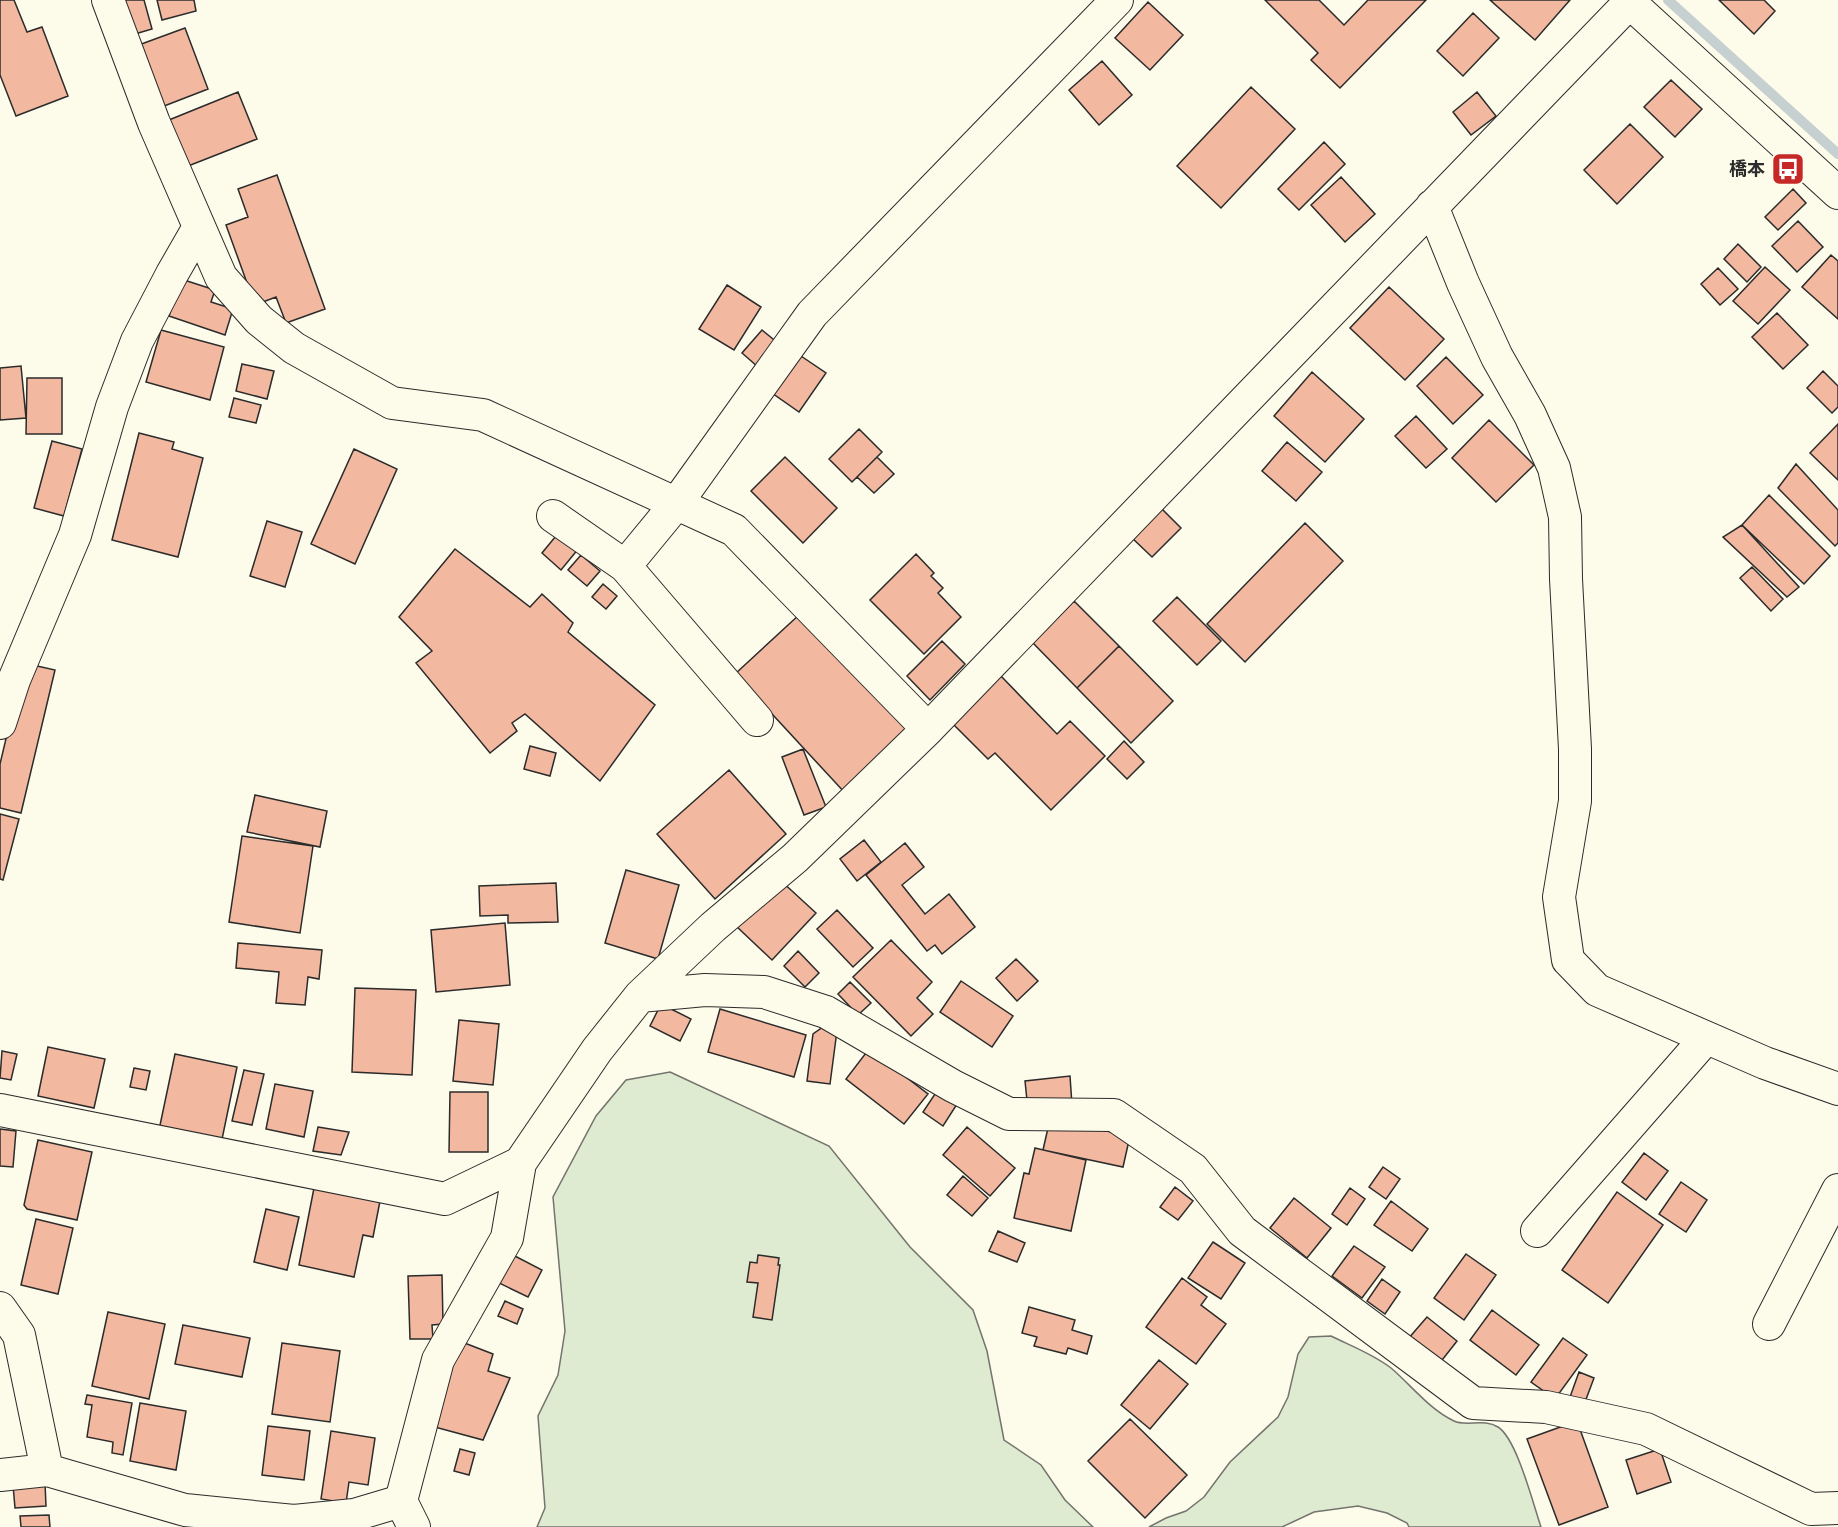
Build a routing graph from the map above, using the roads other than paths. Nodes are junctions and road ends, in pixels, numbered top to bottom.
1 (108, 0) edge
2 (1117, 0) edge
3 (1628, 1) edge
4 (1838, 193) edge
5 (1432, 206) junction
6 (199, 227) junction
7 (676, 504) junction
8 (553, 516) dead end
9 (625, 566) junction
10 (757, 720) dead end
11 (0, 723) edge
12 (927, 729) junction
13 (640, 996) junction
14 (1706, 1038) junction
15 (1838, 1089) edge
16 (2, 1107) edge
17 (519, 1163) junction
18 (1838, 1190) edge
19 (1537, 1231) dead end
20 (0, 1308) edge
21 (1769, 1324) dead end
22 (47, 1470) junction
23 (0, 1474) edge
24 (1838, 1508) edge
25 (407, 1514) edge

1 - 6 street
2 - 7 street
3 - 4 street
3 - 5 street
5 - 12 street
5 - 14 street
6 - 7 street
6 - 11 street
7 - 9 street
7 - 12 street
8 - 9 street
9 - 10 street
12 - 13 street
13 - 17 street
13 - 24 street
14 - 15 street
14 - 19 street
16 - 17 street
17 - 25 street
18 - 21 street
20 - 22 street
22 - 23 street
22 - 25 street

